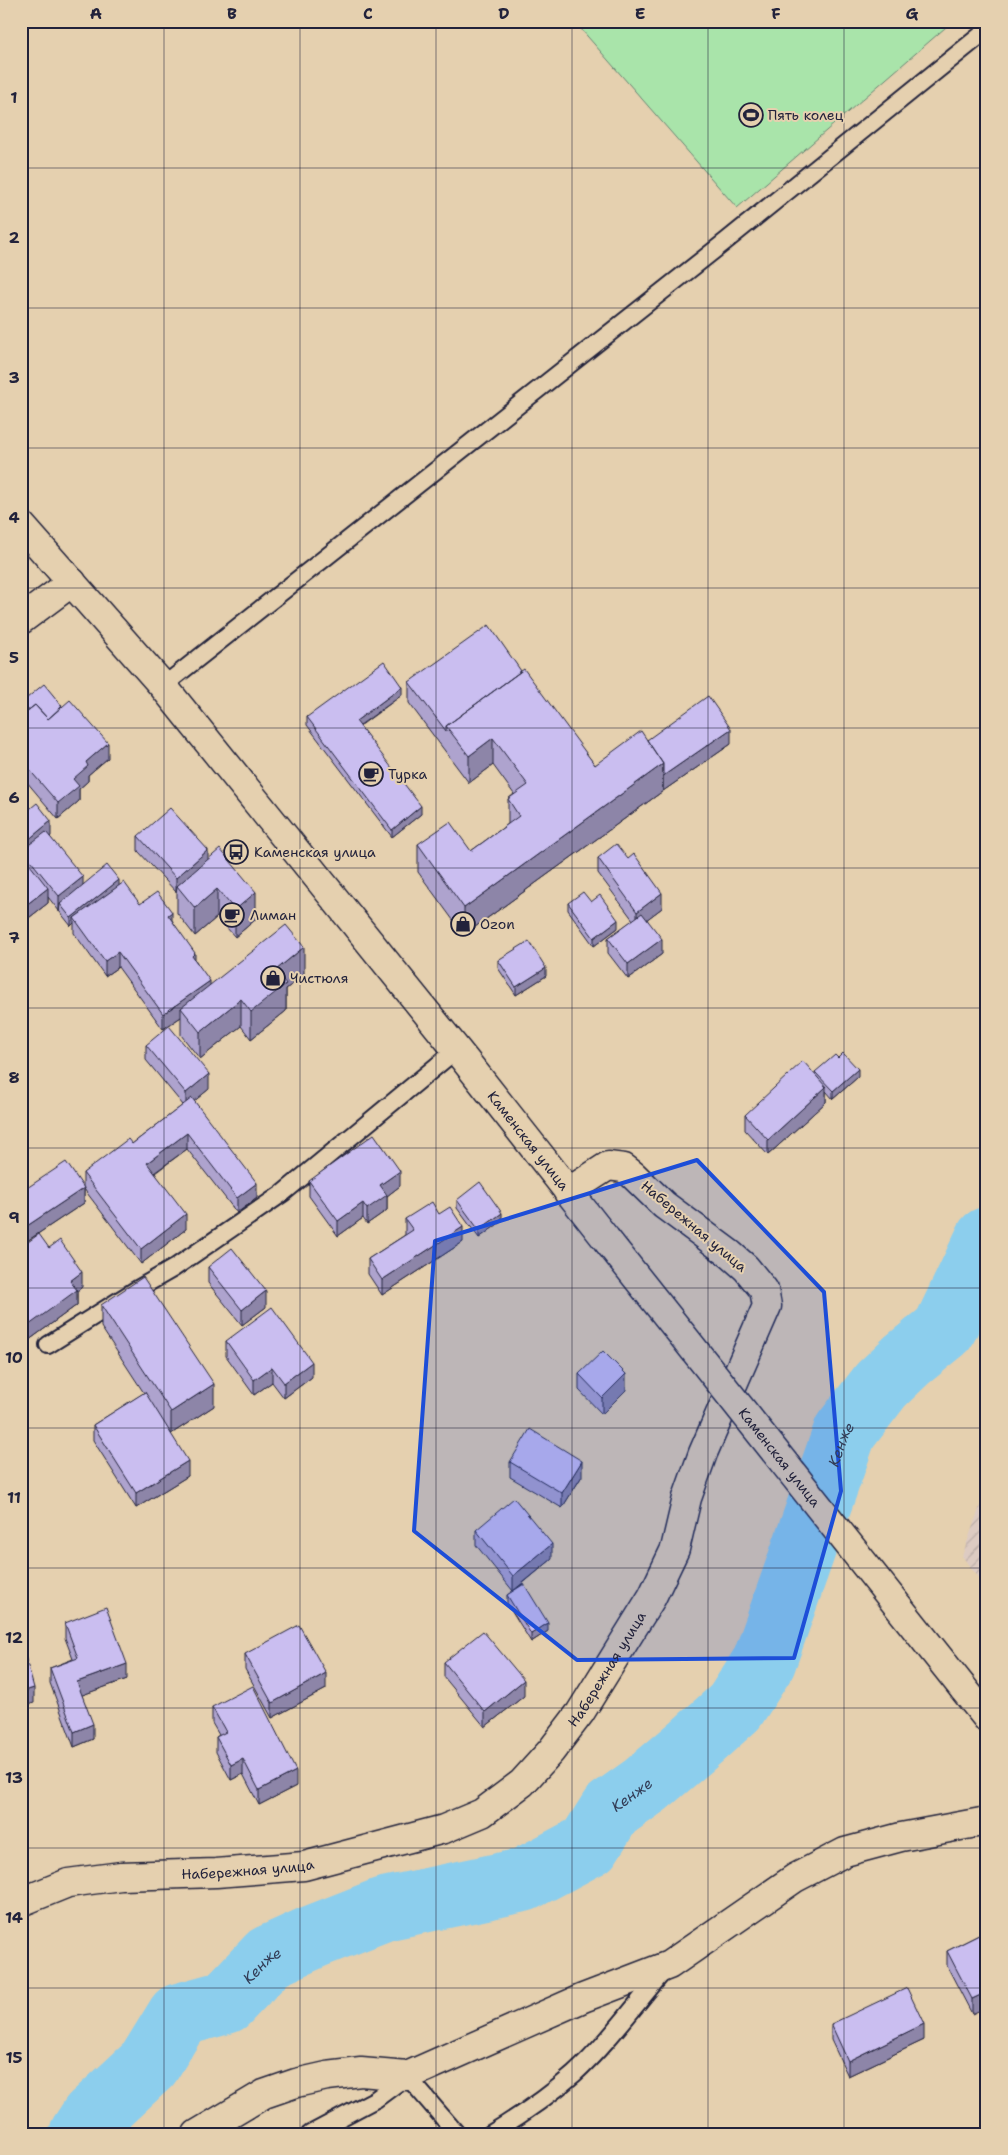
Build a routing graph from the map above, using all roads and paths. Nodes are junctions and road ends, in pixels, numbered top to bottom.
1 (987, 30) edge
2 (21, 524) edge
3 (72, 582) junction
4 (21, 620) edge
5 (162, 686) junction
6 (456, 1050) junction
7 (568, 1192) junction
8 (48, 1345) dead end
9 (987, 1718) edge
10 (987, 1821) edge
11 (21, 1902) edge
12 (669, 1965) junction
13 (407, 2076) junction
14 (197, 2134) edge
15 (310, 2134) edge
16 (457, 2134) edge
17 (490, 2134) edge

1 - 5 lane
2 - 3 street, Каменская улица
3 - 4 street
3 - 5 street, Каменская улица
5 - 6 street, Каменская улица
6 - 7 street, Каменская улица
6 - 8 lane
7 - 9 street, Каменская улица, bridge
7 - 11 street, Набережная улица
10 - 12 street
12 - 13 street
12 - 17 lane
13 - 14 street
13 - 15 lane
13 - 16 lane

